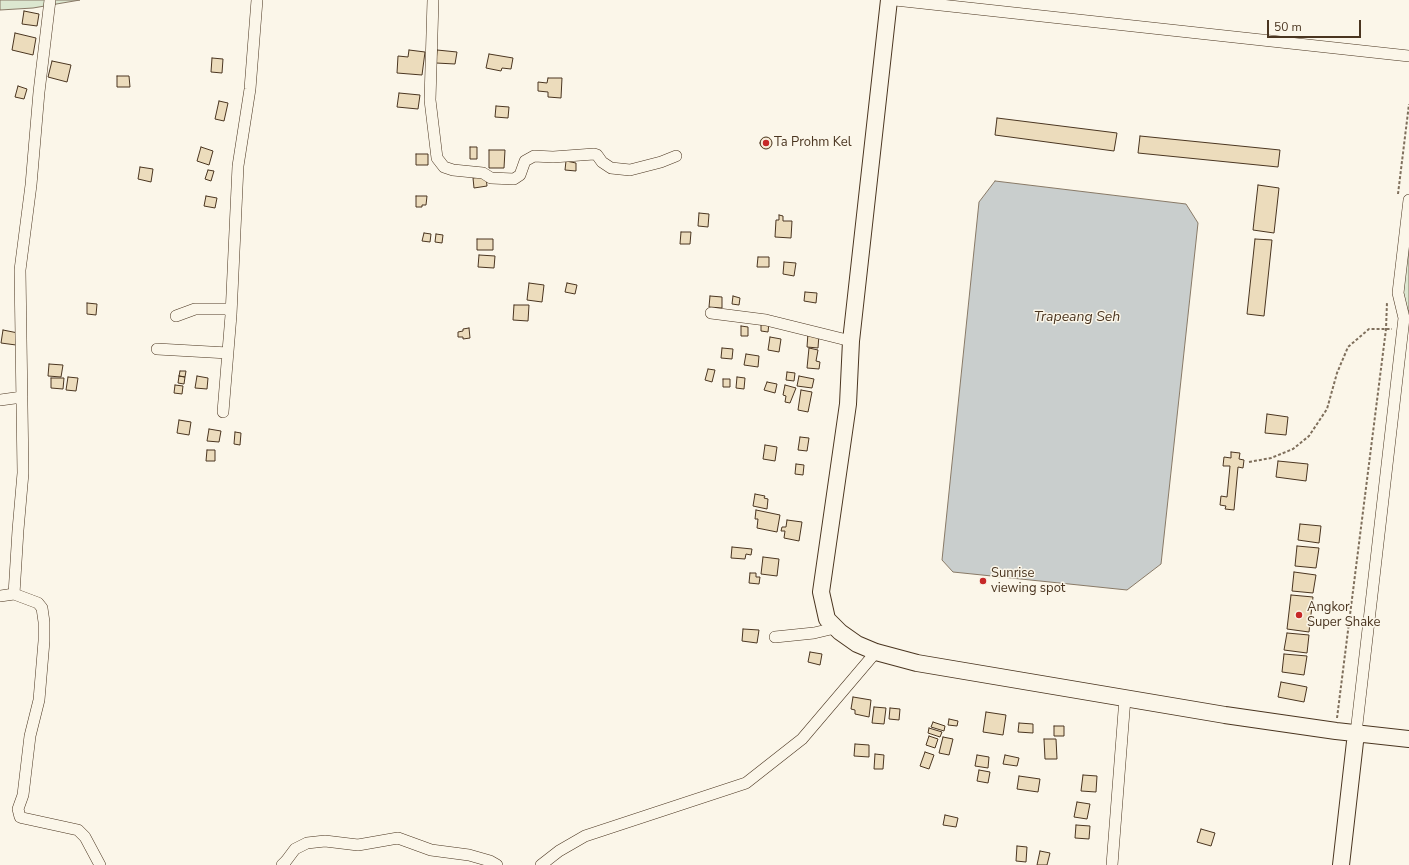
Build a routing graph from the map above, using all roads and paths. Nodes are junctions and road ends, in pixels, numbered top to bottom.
1 (50, 0) edge
2 (257, 0) edge
3 (433, 0) edge
4 (889, 0) edge
5 (895, 0) edge
6 (1409, 56) edge
7 (1409, 104) edge
8 (676, 156) dead end
9 (1398, 197) dead end
10 (1409, 200) edge
11 (1388, 298) dead end
12 (231, 309) junction
13 (711, 313) dead end
14 (176, 316) dead end
15 (1405, 319) edge
16 (1386, 329) junction
17 (851, 341) junction
18 (157, 349) dead end
19 (228, 353) junction
20 (22, 397) junction
21 (0, 400) edge
22 (223, 412) dead end
23 (1249, 462) dead end
24 (14, 594) junction
25 (0, 596) edge
26 (835, 628) junction
27 (775, 637) dead end
28 (876, 652) junction
29 (1125, 698) junction
30 (1336, 731) junction
31 (1356, 733) junction
32 (1409, 739) edge
33 (100, 865) edge
34 (282, 865) edge
35 (497, 865) edge
36 (541, 865) edge
37 (1112, 865) edge
38 (1341, 865) edge

1 - 20 street
2 - 12 street
3 - 8 street
4 - 17 main road
5 - 6 street
7 - 9 path
10 - 15 street
11 - 16 path
12 - 14 street
12 - 19 street
13 - 17 street
15 - 16 path
15 - 31 street
16 - 23 path
16 - 30 path
17 - 26 main road
18 - 19 street
19 - 22 street
20 - 21 street
20 - 24 street
24 - 25 street
24 - 33 street
26 - 27 street
26 - 28 main road
28 - 29 main road
28 - 36 street
29 - 30 main road
29 - 37 street
30 - 31 main road
31 - 32 main road
31 - 38 main road
34 - 35 street

